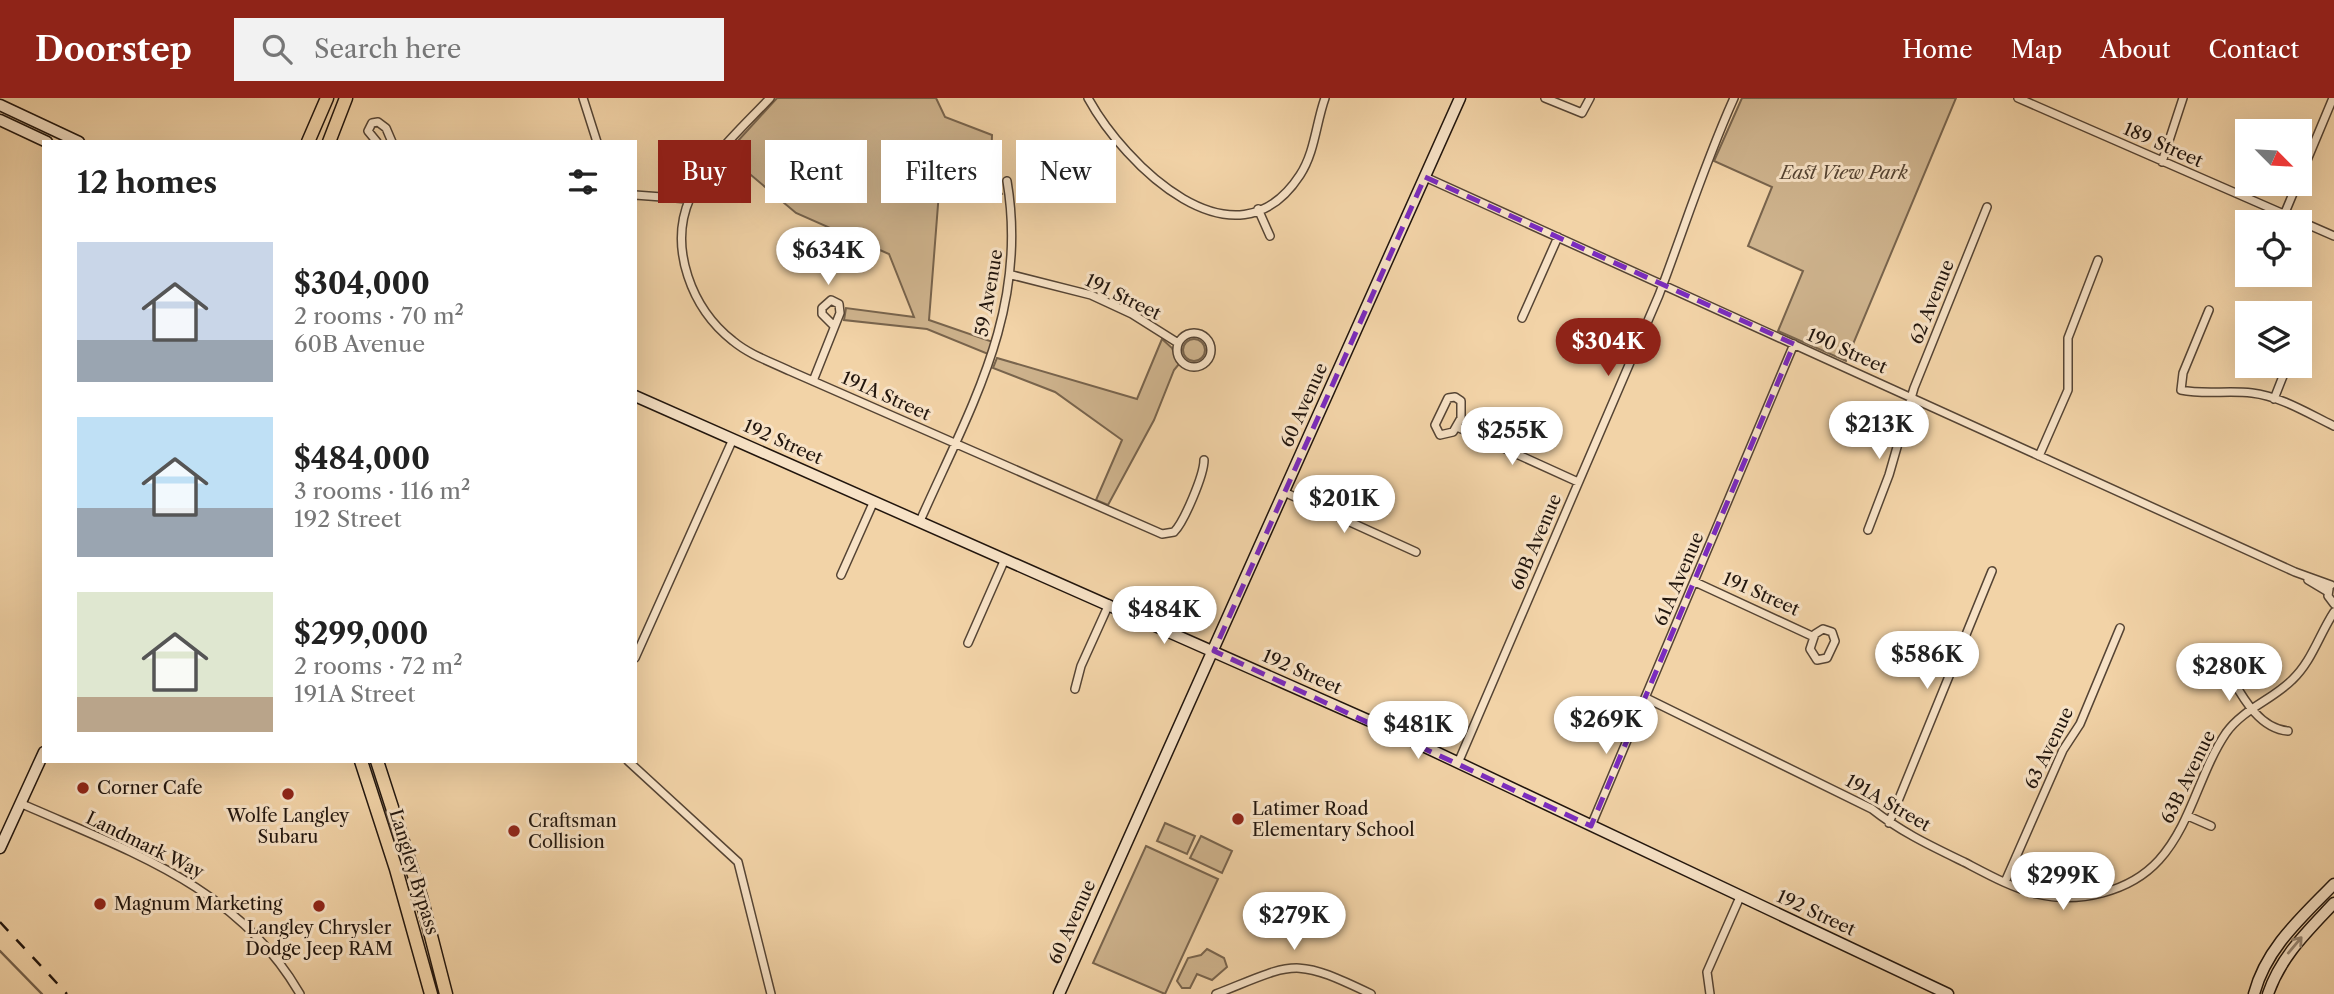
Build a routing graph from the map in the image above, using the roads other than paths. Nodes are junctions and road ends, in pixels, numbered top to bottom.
1 (327, 98) edge
2 (346, 98) edge
3 (770, 98) edge
4 (1088, 98) edge
5 (1325, 98) edge
6 (1460, 98) edge
7 (1545, 98) edge
8 (1590, 98) edge
9 (1734, 98) edge
10 (2019, 98) edge
11 (2183, 98) edge
12 (2333, 98) edge
13 (587, 99) edge
14 (0, 105) edge
15 (0, 120) edge
16 (43, 140) edge
17 (75, 140) edge
18 (309, 140) edge
19 (330, 140) edge
20 (373, 140) edge
21 (391, 140) edge
22 (597, 140) edge
23 (732, 140) edge
24 (2312, 148) edge
25 (2162, 162) junction
26 (1425, 177) junction
27 (1007, 181) dead end
28 (637, 195) edge
29 (658, 197) edge
30 (688, 203) edge
31 (1987, 207) dead end
32 (1258, 209) junction
33 (2272, 210) edge
34 (2312, 227) edge
35 (1270, 236) dead end
36 (2334, 236) edge
37 (1558, 237) junction
38 (2098, 260) dead end
39 (1012, 275) junction
40 (1663, 284) junction
41 (2209, 310) dead end
42 (1522, 318) dead end
43 (834, 326) dead end
44 (1178, 343) junction
45 (1794, 345) junction
46 (2282, 378) edge
47 (813, 381) junction
48 (637, 397) edge
49 (1911, 397) junction
50 (2274, 399) junction
51 (2334, 426) edge
52 (1457, 427) junction
53 (733, 439) junction
54 (954, 444) junction
55 (2039, 456) junction
56 (1204, 460) dead end
57 (1578, 482) junction
58 (1284, 492) junction
59 (873, 501) junction
60 (920, 521) junction
61 (1868, 530) dead end
62 (1416, 552) dead end
63 (1005, 559) junction
64 (1992, 571) dead end
65 (841, 575) dead end
66 (1695, 582) junction
67 (2331, 587) edge
68 (2332, 603) edge
69 (1109, 604) junction
70 (2334, 612) edge
71 (2327, 623) junction
72 (2120, 628) dead end
73 (1814, 637) junction
74 (968, 643) dead end
75 (1214, 650) junction
76 (637, 655) edge
77 (2231, 679) dead end
78 (1075, 688) dead end
79 (1646, 698) junction
80 (2252, 708) junction
81 (2288, 731) dead end
82 (42, 756) edge
83 (362, 763) edge
84 (378, 763) edge
85 (630, 763) edge
86 (1458, 763) junction
87 (20, 803) junction
88 (2188, 816) junction
89 (1889, 823) junction
90 (1591, 826) junction
91 (2211, 826) dead end
92 (0, 848) edge
93 (2005, 883) junction
94 (2334, 884) edge
95 (2122, 886) joint
96 (1740, 897) junction
97 (2334, 903) edge
98 (300, 994) edge
99 (431, 994) edge
100 (446, 994) edge
101 (771, 994) edge
102 (1059, 994) edge
103 (1216, 994) edge
104 (1371, 994) edge
105 (1710, 994) edge
106 (1948, 994) edge
107 (2254, 994) edge
108 (2268, 994) edge

1 - 18 highway
2 - 19 highway
3 - 23 street, 191A Street
4 - 32 street
5 - 32 street
6 - 26 main road, 60 Avenue
7 - 8 street
9 - 40 street, 60B Avenue
10 - 25 street, 189 Street
11 - 25 street
12 - 24 street
13 - 22 street
14 - 17 main road
15 - 16 main road
20 - 21 street
25 - 33 street, 189 Street
26 - 37 street, 190 Street
26 - 58 main road, 60 Avenue
27 - 39 street, 59 Avenue
28 - 29 street
30 - 47 street, 191A Street
31 - 49 street, 62 Avenue
32 - 35 street
34 - 36 street, 189 Street
37 - 40 street, 190 Street
37 - 42 street
38 - 55 street
39 - 44 street, 191 Street
39 - 54 street, 59 Avenue
40 - 45 street, 190 Street
40 - 57 street, 60B Avenue
41 - 50 street
43 - 47 street
44 - 44 street, 191 Street
45 - 49 street, 190 Street
45 - 66 street, 61A Avenue
46 - 50 street
47 - 54 street, 191A Street
48 - 53 main road, 192 Street
49 - 55 street, 190 Street
49 - 61 street, 62 Avenue
50 - 51 street
52 - 52 street
52 - 57 street
53 - 59 main road, 192 Street
53 - 76 street
54 - 56 street, 191A Street
54 - 60 street, 59 Avenue
55 - 67 street, 190 Street
57 - 86 street, 60B Avenue
58 - 62 street
58 - 75 main road, 60 Avenue
59 - 60 main road, 192 Street
59 - 65 street
60 - 63 main road, 192 Street
63 - 69 main road, 192 Street
63 - 74 street
64 - 89 street
66 - 73 street, 191 Street
66 - 79 street, 61A Avenue
67 - 68 street
68 - 71 street, 63B Avenue
69 - 75 main road, 192 Street
69 - 78 street
70 - 71 street, 63B Avenue
71 - 80 street, 63B Avenue
72 - 93 street, 63 Avenue
73 - 73 street
75 - 86 main road, 192 Street
75 - 102 main road, 60 Avenue
77 - 80 street
79 - 89 street, 191A Street
79 - 90 street, 61A Avenue
80 - 81 street
80 - 88 street, 63B Avenue
82 - 87 main road
83 - 99 highway, Langley Bypass
84 - 100 highway, Langley Bypass
85 - 101 street
86 - 90 main road, 192 Street
87 - 92 main road
87 - 98 street, Landmark Way
88 - 91 street
88 - 95 street, 63B Avenue
89 - 93 street, 191A Street
90 - 96 main road, 192 Street
93 - 95 street, 191A Street
94 - 107 main road
96 - 105 street
96 - 106 main road, 192 Street
108 -> 97 main road
103 - 104 street

